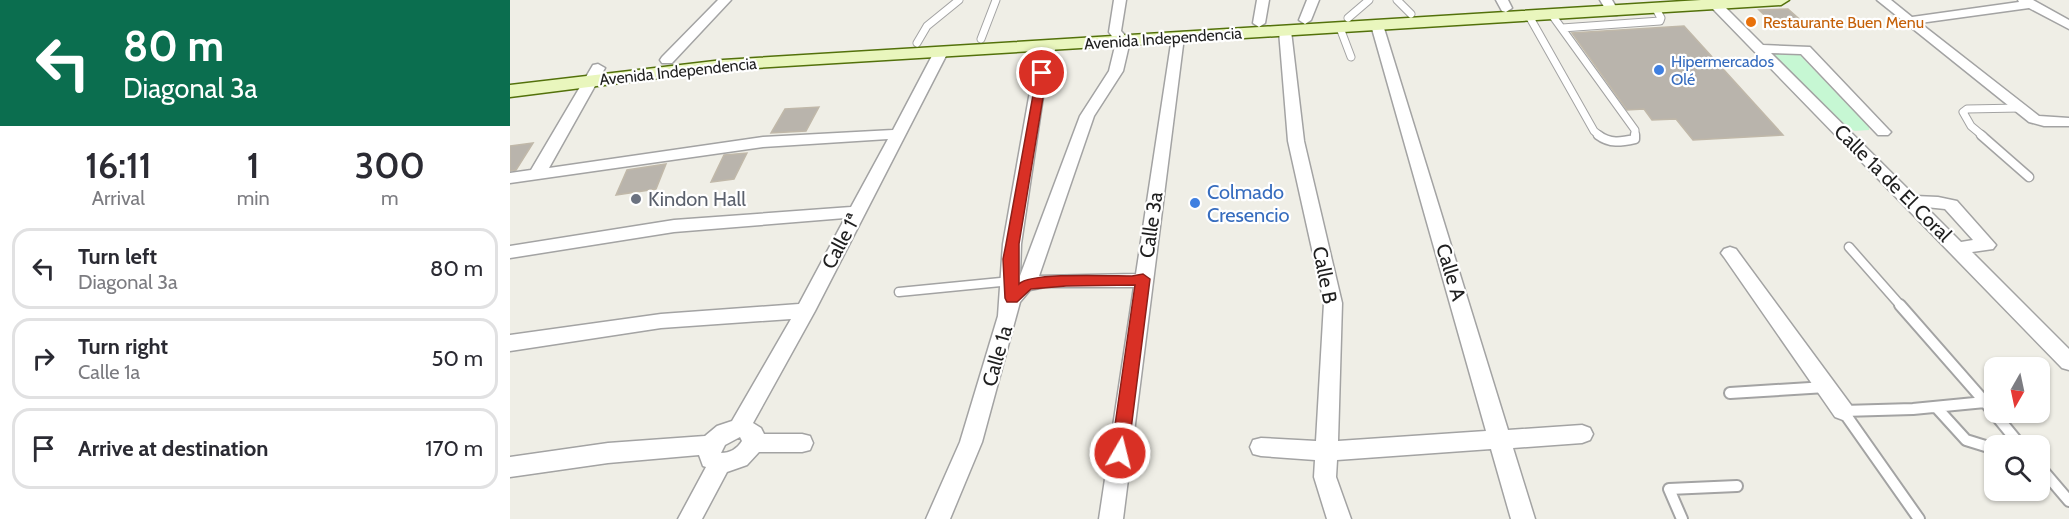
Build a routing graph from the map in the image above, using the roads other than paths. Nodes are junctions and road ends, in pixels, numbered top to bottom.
1 (725, 0) edge
2 (959, 0) edge
3 (996, 0) edge
4 (1120, 0) edge
5 (1263, 0) edge
6 (1313, 0) edge
7 (1369, 0) edge
8 (1397, 0) edge
9 (1781, 0) edge
10 (1883, 0) edge
11 (2028, 2) edge
12 (1504, 4) edge
13 (1654, 4) edge
14 (1609, 5) edge
15 (1716, 5) junction
16 (1411, 14) junction
17 (1452, 16) junction
18 (1529, 16) junction
19 (1305, 20) junction
20 (1910, 21) junction
21 (1557, 22) junction
22 (1259, 23) junction
23 (1346, 24) junction
24 (1377, 25) junction
25 (2069, 25) edge
26 (1285, 31) junction
27 (1119, 36) junction
28 (1178, 37) junction
29 (981, 39) junction
30 (917, 43) junction
31 (1049, 45) junction
32 (1760, 49) junction
33 (941, 52) junction
34 (1351, 57) dead end
35 (667, 60) junction
36 (595, 74) junction
37 (510, 81) edge
38 (510, 92) edge
39 (2020, 108) junction
40 (2069, 122) edge
41 (898, 134) junction
42 (1845, 135) junction
43 (537, 174) junction
44 (2029, 177) dead end
45 (510, 178) edge
46 (1910, 201) junction
47 (856, 212) junction
48 (1849, 247) dead end
49 (1957, 248) junction
50 (510, 252) edge
51 (1730, 253) dead end
52 (1143, 279) junction
53 (1017, 288) junction
54 (899, 292) dead end
55 (805, 311) junction
56 (510, 343) edge
57 (2066, 355) edge
58 (1826, 387) junction
59 (1730, 393) dead end
60 (1984, 401) edge
61 (1984, 402) edge
62 (1936, 407) junction
63 (1843, 411) junction
64 (2002, 423) edge
65 (1582, 434) dead end
66 (2012, 435) edge
67 (746, 436) junction
68 (1501, 439) junction
69 (802, 443) dead end
70 (1984, 446) edge
71 (1261, 447) dead end
72 (1326, 450) junction
73 (716, 454) junction
74 (510, 466) edge
75 (2050, 479) edge
76 (1737, 486) dead end
77 (2069, 501) edge
78 (690, 519) edge
79 (938, 519) edge
80 (1111, 519) edge
81 (1339, 519) edge
82 (1523, 519) edge
83 (1682, 519) edge
84 (1919, 519) edge

1 - 35 street
2 - 30 lane
3 - 29 lane
4 - 27 street
5 - 22 street
6 - 19 street
7 - 23 lane
8 - 16 lane
9 - 15 main road, Avenida Independencia
10 - 20 street
11 - 20 street
11 - 25 street
12 - 14 main road, Avenida Independencia
12 - 17 main road, Avenida Independencia
13 - 14 main road, Avenida Independencia
13 - 15 main road, Avenida Independencia
13 - 21 lane
14 - 21 main road, Avenida Independencia
15 - 32 street, Calle 1a de El Coral
16 - 17 main road, Avenida Independencia
16 - 23 main road, Avenida Independencia
17 - 18 main road, Avenida Independencia
17 - 24 main road, Avenida Independencia
18 - 21 main road, Avenida Independencia
18 - 21 lane
19 - 22 main road, Avenida Independencia
19 - 23 main road, Avenida Independencia
20 - 39 street
22 - 27 main road, Avenida Independencia
23 - 24 main road, Avenida Independencia
23 - 26 main road, Avenida Independencia
23 - 34 lane
24 - 68 street, Calle A
26 - 28 main road, Avenida Independencia
26 - 72 street, Calle B
27 - 28 main road, Avenida Independencia
27 - 29 main road, Avenida Independencia
27 - 31 main road, Avenida Independencia
27 - 53 street
28 - 52 street, Calle 3a
29 - 30 main road, Avenida Independencia
30 - 35 main road, Avenida Independencia
31 - 33 main road, Avenida Independencia
31 - 53 street, Calle 1a
32 - 42 street, Calle 1a de El Coral
32 - 42 street
33 - 36 main road, Avenida Independencia
33 - 41 street, Calle 1ª
35 - 36 main road, Avenida Independencia
36 - 37 main road, Avenida Independencia
36 - 38 main road, Avenida Independencia
36 - 43 street
39 - 40 street
39 - 44 lane
41 - 43 street
41 - 47 street, Calle 1ª
42 - 46 street, Calle 1a de El Coral
43 - 45 street
46 - 49 street, Calle 1a de El Coral
46 - 49 street
47 - 50 street
47 - 55 street, Calle 1ª
48 - 60 lane
49 - 57 street, Calle 1a de El Coral
51 - 58 street
52 - 53 street
52 - 80 street, Calle 3a
53 - 54 lane
53 - 79 street, Calle 1a
55 - 56 street
55 - 67 street, Calle 1ª
58 - 59 lane
58 - 63 street
61 - 62 lane
62 - 63 lane
62 - 70 lane
63 - 84 lane
64 - 66 lane
65 - 68 street
67 - 69 street
67 - 73 street
68 - 72 street
68 - 82 street, Calle A
71 - 72 street
72 - 81 street, Calle B
73 - 74 street
73 - 78 street
75 - 77 lane
76 - 83 lane

